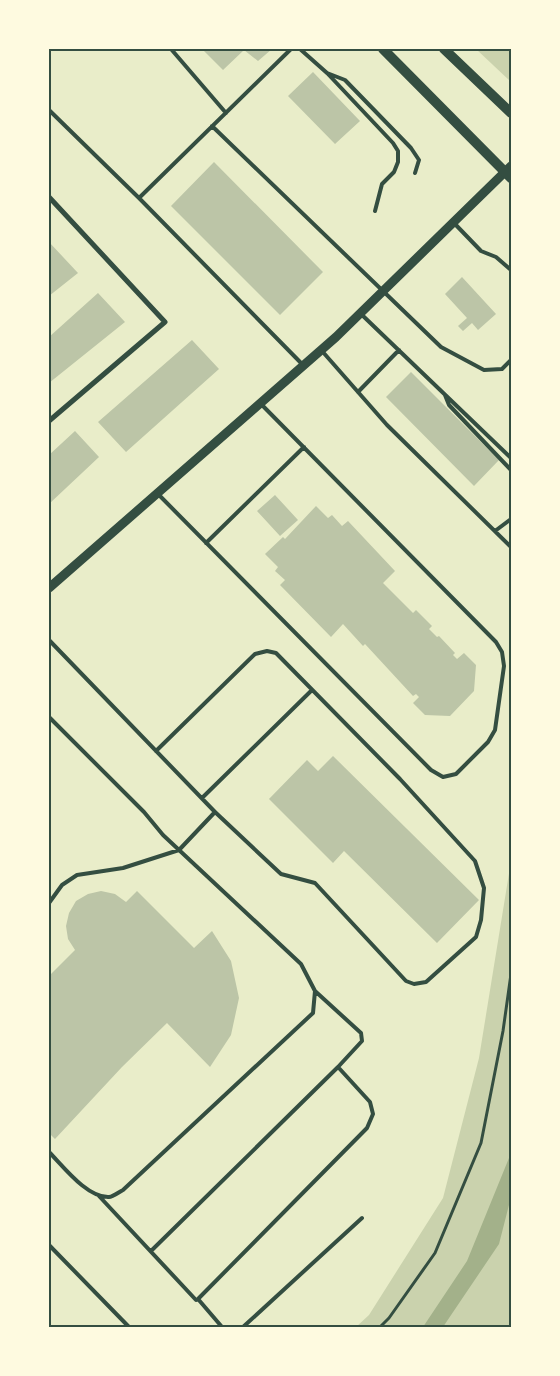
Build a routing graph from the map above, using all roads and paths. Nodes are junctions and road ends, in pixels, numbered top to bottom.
1 (171, 49) edge
2 (291, 49) edge
3 (300, 49) edge
4 (383, 49) edge
5 (444, 49) edge
6 (327, 73) junction
7 (49, 110) edge
8 (226, 113) junction
9 (511, 113) edge
10 (212, 126) junction
11 (509, 172) edge
12 (415, 173) dead end
13 (49, 197) edge
14 (139, 198) junction
15 (375, 210) dead end
16 (454, 223) junction
17 (511, 270) edge
18 (384, 292) junction
19 (360, 313) junction
20 (321, 349) junction
21 (399, 350) junction
22 (511, 360) edge
23 (303, 365) junction
24 (358, 392) junction
25 (444, 394) junction
26 (260, 403) junction
27 (49, 422) edge
28 (304, 447) junction
29 (511, 458) edge
30 (511, 470) edge
31 (157, 493) junction
32 (511, 519) edge
33 (495, 531) junction
34 (206, 543) junction
35 (511, 545) edge
36 (49, 588) edge
37 (49, 640) edge
38 (312, 690) junction
39 (49, 717) edge
40 (156, 751) junction
41 (202, 798) junction
42 (215, 812) junction
43 (179, 850) junction
44 (49, 902) edge
45 (511, 974) edge
46 (315, 990) junction
47 (338, 1067) junction
48 (49, 1152) edge
49 (98, 1195) junction
50 (362, 1218) dead end
51 (49, 1245) edge
52 (151, 1251) junction
53 (198, 1299) junction
54 (129, 1327) edge
55 (222, 1327) edge
56 (243, 1327) edge
57 (380, 1327) edge

1 - 8 lane
2 - 8 lane
3 - 6 lane
4 - 11 main road
5 - 9 main road
6 - 12 lane
6 - 15 lane
7 - 14 lane
8 - 10 lane
10 - 14 lane
10 - 18 lane
11 - 16 street
13 - 27 street
14 - 23 lane
16 - 17 lane
16 - 18 street
18 - 19 street
18 - 22 lane
19 - 20 street
19 - 21 lane
20 - 23 street
20 - 24 lane
21 - 24 lane
21 - 25 lane
23 - 26 street
24 - 33 lane
25 - 29 lane
25 - 30 lane
26 - 28 lane
26 - 31 street
28 - 34 lane
28 - 34 lane
31 - 34 lane
31 - 36 street
32 - 33 lane
33 - 35 lane
37 - 40 lane
38 - 40 lane
38 - 41 lane
38 - 42 lane
39 - 43 lane
40 - 41 lane
41 - 42 lane
42 - 43 lane
43 - 44 lane
43 - 46 lane
45 - 57 path
46 - 47 lane
46 - 49 lane
47 - 52 lane
47 - 53 lane
48 - 49 lane
49 - 52 lane
50 - 56 lane
51 - 54 lane
52 - 53 lane
53 - 55 lane

